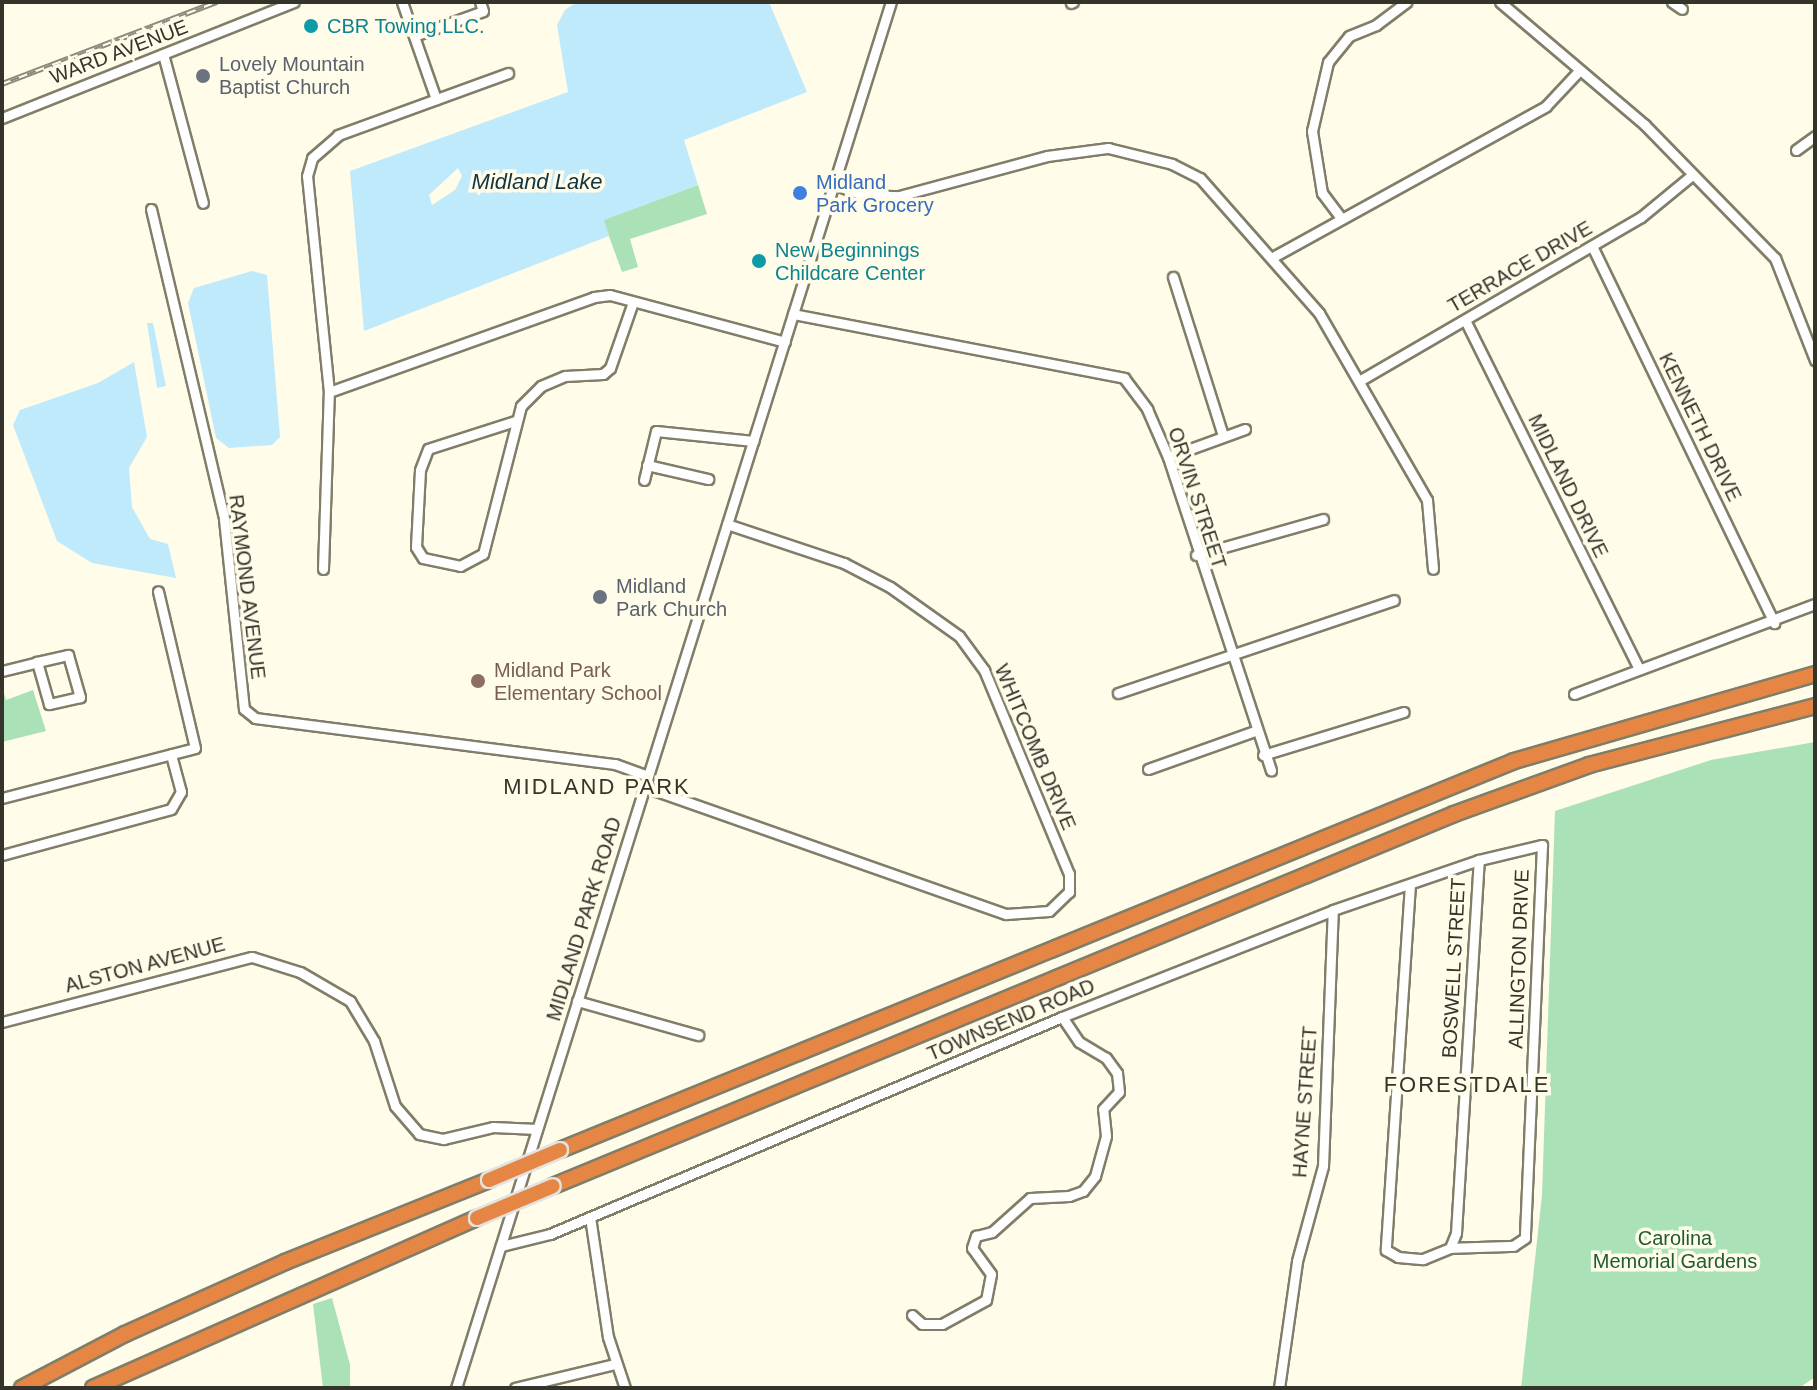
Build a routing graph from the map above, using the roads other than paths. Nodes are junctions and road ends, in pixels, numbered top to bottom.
1 (294, 2) edge
2 (402, 2) edge
3 (480, 2) edge
4 (891, 2) edge
5 (1406, 2) edge
6 (1500, 2) edge
7 (1672, 2) edge
8 (1682, 9) dead end
9 (414, 36) junction
10 (163, 54) junction
11 (508, 73) dead end
12 (1577, 73) junction
13 (436, 99) junction
14 (2, 118) edge
15 (1815, 136) edge
16 (1796, 150) dead end
17 (1692, 175) junction
18 (833, 184) junction
19 (203, 203) dead end
20 (151, 209) dead end
21 (1341, 218) junction
22 (1592, 246) junction
23 (1273, 257) junction
24 (1173, 277) dead end
25 (633, 302) junction
26 (793, 314) junction
27 (1465, 320) junction
28 (785, 342) junction
29 (1815, 360) edge
30 (1359, 381) junction
31 (329, 392) junction
32 (515, 421) junction
33 (1245, 429) dead end
34 (1223, 436) junction
35 (753, 441) junction
36 (1168, 457) junction
37 (647, 465) junction
38 (708, 479) dead end
39 (644, 480) dead end
40 (1323, 519) dead end
41 (727, 524) junction
42 (1196, 555) junction
43 (323, 569) dead end
44 (1433, 569) dead end
45 (158, 591) dead end
46 (1394, 600) dead end
47 (1815, 604) edge
48 (1774, 623) junction
49 (1229, 655) junction
50 (37, 662) junction
51 (1639, 669) junction
52 (2, 671) edge
53 (1815, 674) edge
54 (1118, 693) dead end
55 (1574, 694) dead end
56 (1811, 707) edge
57 (1404, 712) dead end
58 (1255, 731) junction
59 (171, 754) junction
60 (1263, 755) junction
61 (1148, 769) dead end
62 (1271, 771) dead end
63 (648, 776) junction
64 (645, 787) junction
65 (2, 798) edge
66 (1542, 845) joint
67 (2, 855) edge
68 (1479, 860) junction
69 (1410, 884) junction
70 (1333, 910) junction
71 (577, 1001) junction
72 (1062, 1017) junction
73 (2, 1022) edge
74 (698, 1035) dead end
75 (537, 1129) junction
76 (590, 1217) junction
77 (501, 1246) junction
78 (1450, 1248) junction
79 (912, 1315) dead end
80 (615, 1364) junction
81 (22, 1388) edge
82 (93, 1388) edge
83 (456, 1388) edge
84 (515, 1388) edge
85 (625, 1388) edge
86 (1279, 1388) edge

1 - 10 street, WARD AVENUE
2 - 9 street
3 - 9 street
4 - 18 street, MIDLAND PARK ROAD
5 - 21 street
6 - 12 street
7 - 8 street
9 - 13 street
10 - 14 street, WARD AVENUE
10 - 19 street
11 - 13 street
12 - 17 street
12 - 21 street
13 - 31 street
15 - 16 street
17 - 22 street, TERRACE DRIVE
17 - 29 street
18 - 23 street
18 - 26 street, MIDLAND PARK ROAD
20 - 63 street, RAYMOND AVENUE
21 - 23 street
22 - 27 street, TERRACE DRIVE
22 - 48 street, KENNETH DRIVE
23 - 30 street
24 - 34 street
25 - 28 street
25 - 31 street
25 - 32 street
26 - 28 street, MIDLAND PARK ROAD
26 - 36 street, ORVIN STREET
27 - 30 street, TERRACE DRIVE
27 - 51 street, MIDLAND DRIVE
28 - 35 street, MIDLAND PARK ROAD
30 - 44 street
31 - 43 street
32 - 32 street
33 - 34 street
34 - 36 street
35 - 37 street
35 - 41 street, MIDLAND PARK ROAD
36 - 42 street, ORVIN STREET
37 - 38 street
37 - 39 street
40 - 42 street
41 - 63 street, MIDLAND PARK ROAD
41 - 64 street, WHITCOMB DRIVE
42 - 49 street, ORVIN STREET
45 - 59 street
46 - 49 street
47 - 48 street
48 - 51 street
49 - 54 street
49 - 58 street, ORVIN STREET
50 - 50 street
50 - 52 street
51 - 55 street
53 - 81 highway, bridge
56 - 82 highway, bridge
57 - 60 street
58 - 60 street, ORVIN STREET
58 - 61 street
59 - 65 street
59 - 67 street
60 - 62 street, ORVIN STREET
63 - 64 street, MIDLAND PARK ROAD
64 - 71 street, MIDLAND PARK ROAD
66 - 68 street, TOWNSEND ROAD
66 - 78 street, ALLINGTON DRIVE
68 - 69 street, TOWNSEND ROAD
68 - 78 street, BOSWELL STREET
69 - 70 street, TOWNSEND ROAD
69 - 78 street
70 - 72 street, TOWNSEND ROAD
70 - 86 street, HAYNE STREET
71 - 74 street
71 - 75 street, MIDLAND PARK ROAD
72 - 76 street, TOWNSEND ROAD
72 - 79 street
73 - 75 street, ALSTON AVENUE
75 - 77 street, MIDLAND PARK ROAD
76 - 77 street, TOWNSEND ROAD
76 - 80 street
77 - 83 street, MIDLAND PARK ROAD
80 - 84 street
80 - 85 street

